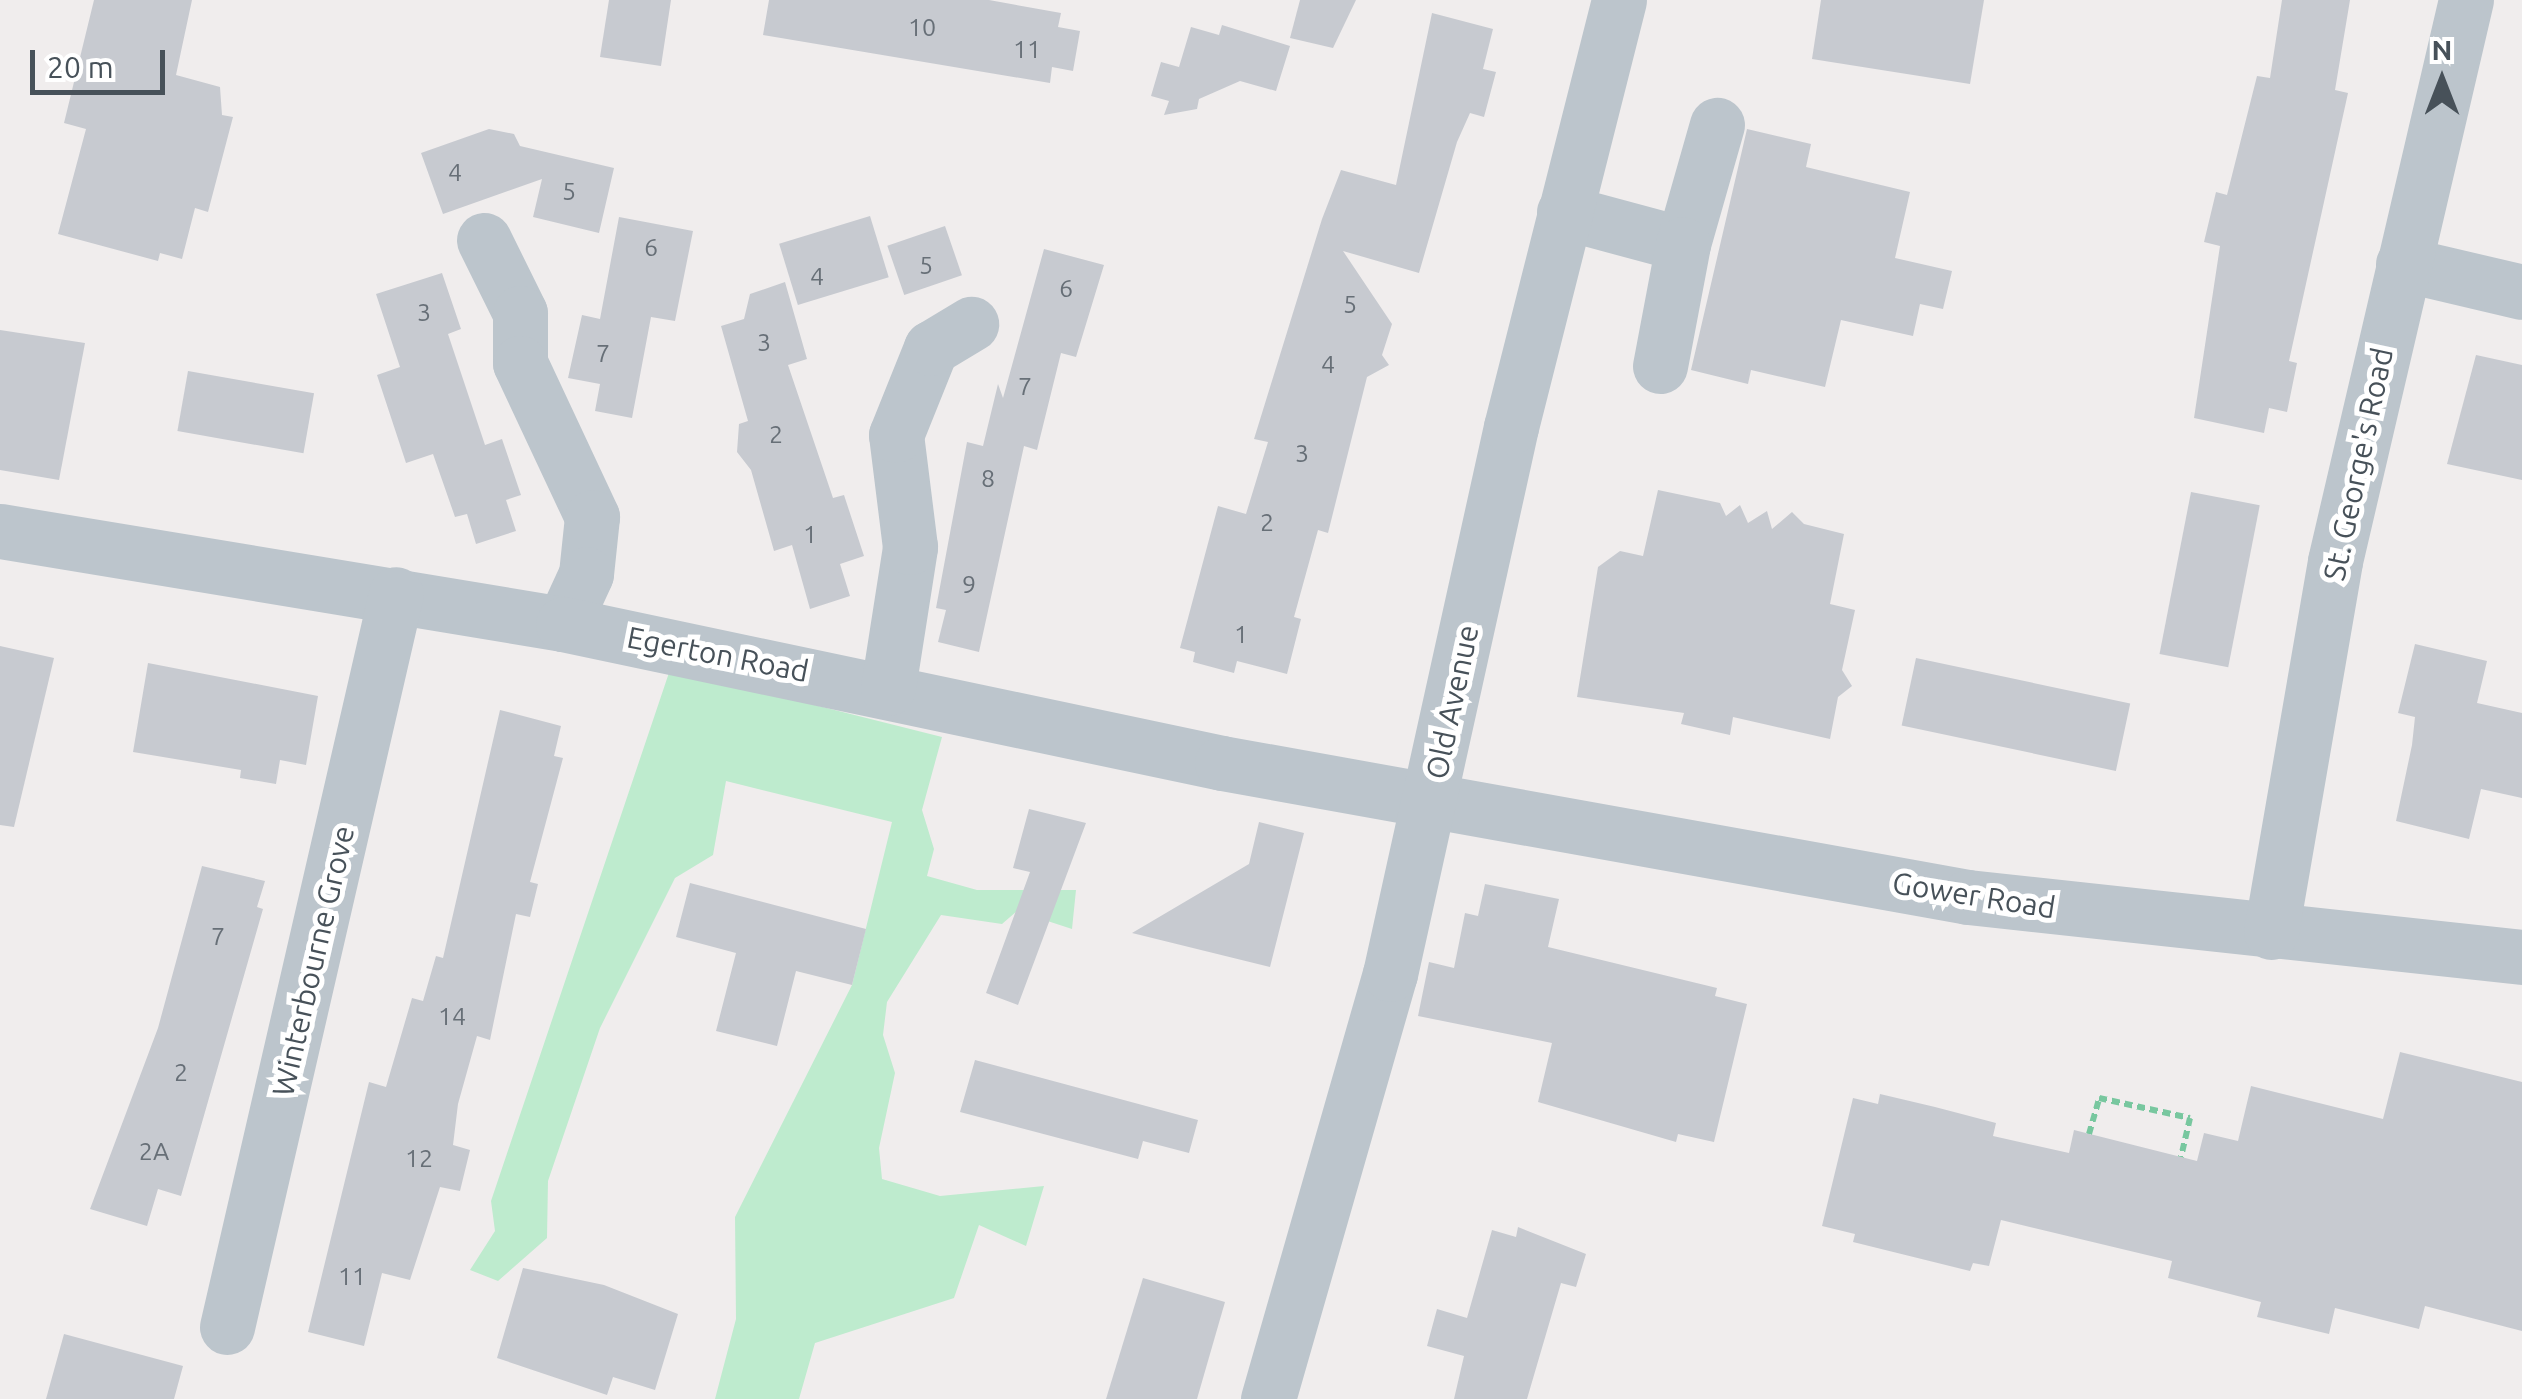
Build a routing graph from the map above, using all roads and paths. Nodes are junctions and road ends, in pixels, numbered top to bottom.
1 (1619, 0) edge
2 (2466, 0) edge
3 (1717, 125) dead end
4 (1564, 212) junction
5 (484, 240) dead end
6 (1683, 244) junction
7 (2403, 264) junction
8 (2522, 292) edge
9 (971, 324) dead end
10 (1660, 366) dead end
11 (0, 531) edge
12 (396, 594) junction
13 (563, 624) junction
14 (888, 688) junction
15 (1431, 802) junction
16 (2270, 932) junction
17 (2522, 957) edge
18 (2089, 1134) dead end
19 (2181, 1157) dead end
20 (227, 1327) dead end
21 (1268, 1399) edge

1 - 4 street, Old Avenue
2 - 7 street, St. George's Road
3 - 6 street
4 - 6 street
4 - 15 street, Old Avenue
5 - 13 street
6 - 10 street
7 - 8 street
7 - 16 street, St. George's Road
9 - 14 street
11 - 12 street, Egerton Road
12 - 13 street, Egerton Road
12 - 20 street, Winterbourne Grove
13 - 14 street, Egerton Road
14 - 15 street, Egerton Road
15 - 16 street, Gower Road
15 - 21 street, Old Avenue
16 - 17 street, Gower Road
18 - 19 path

